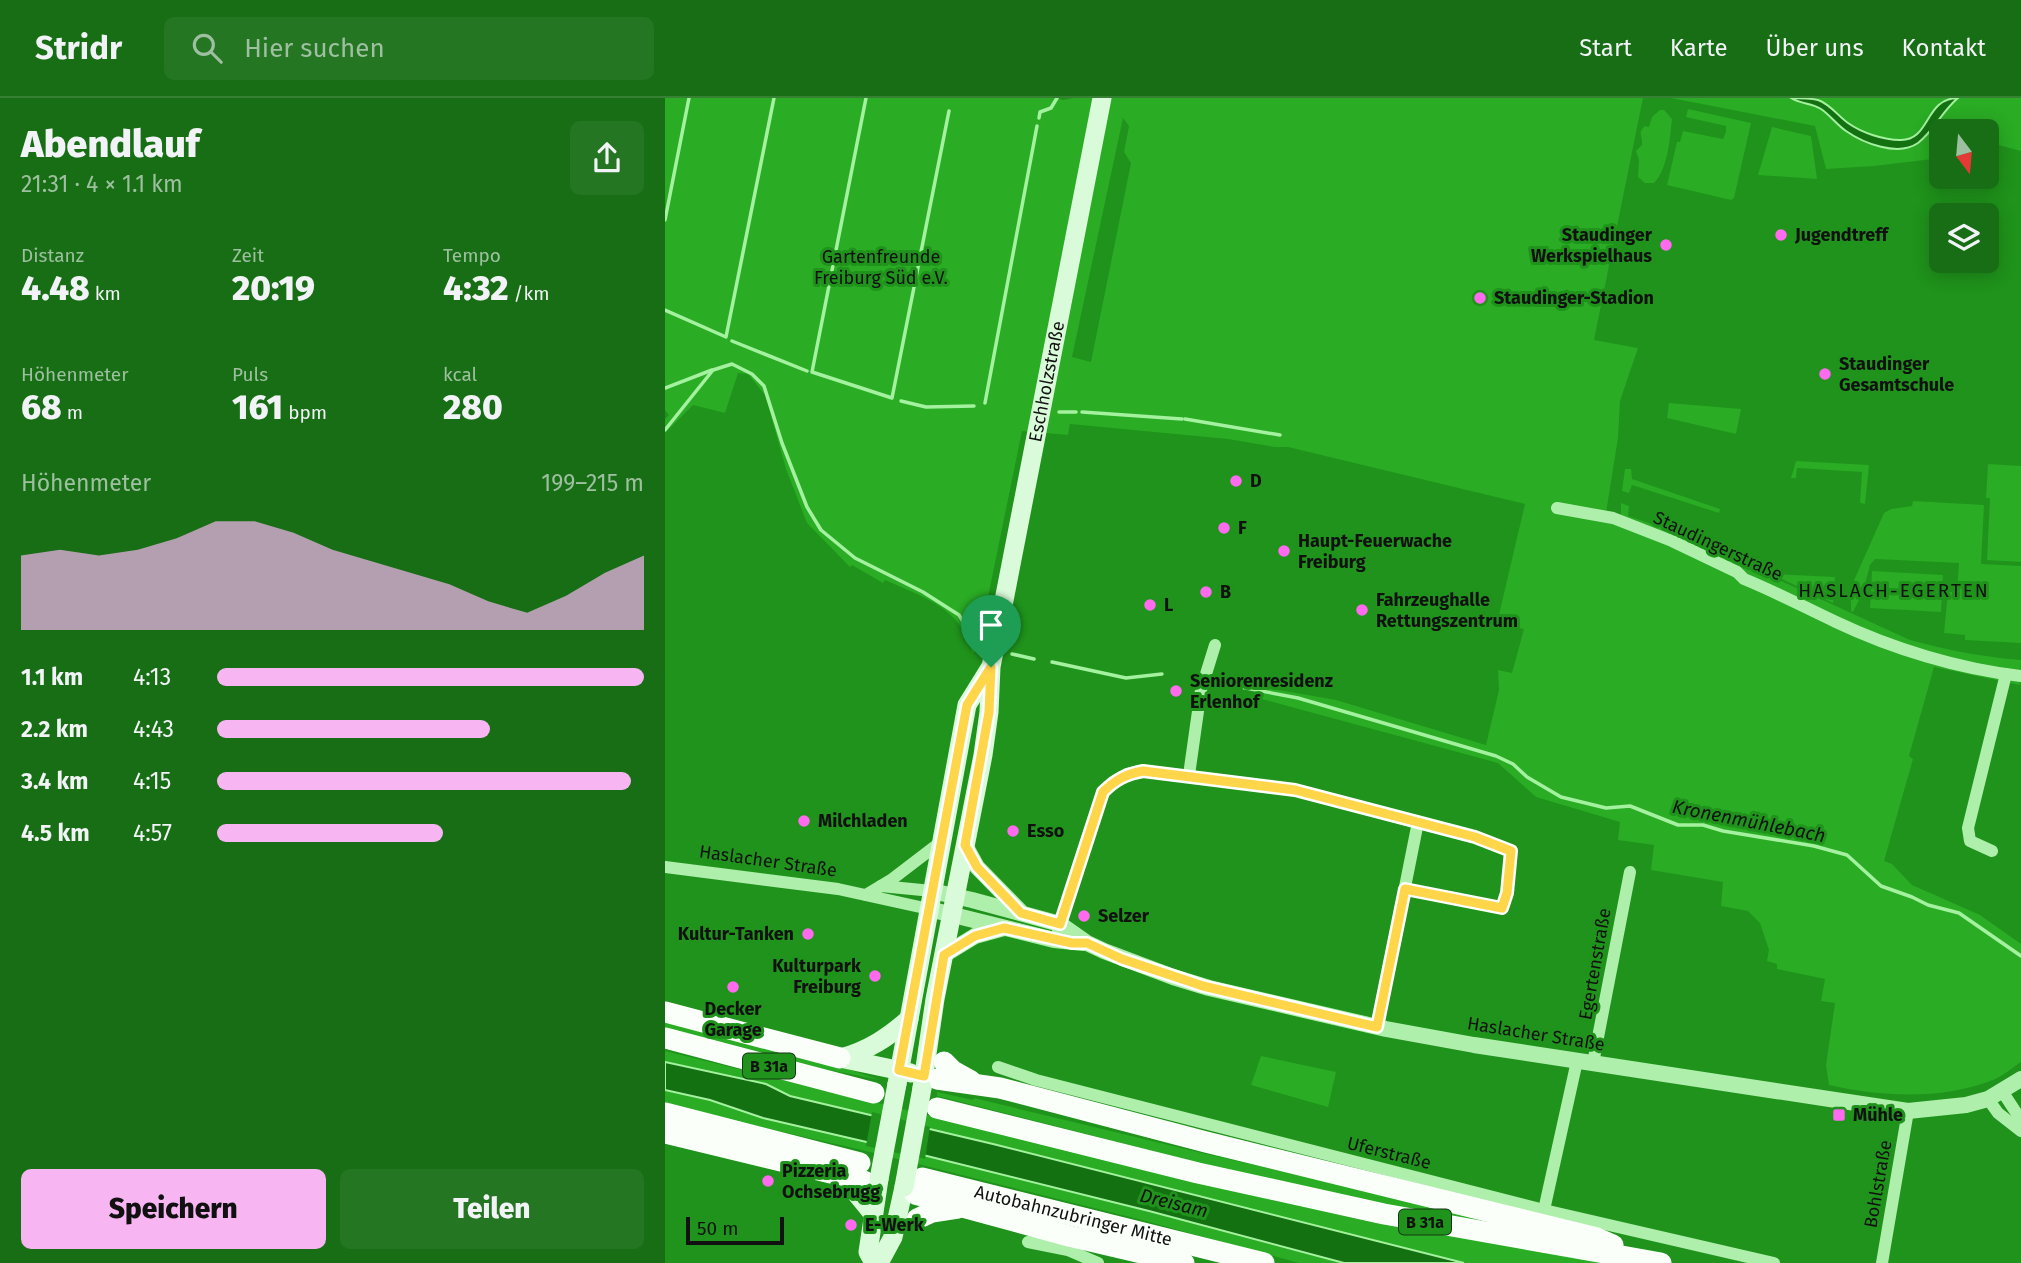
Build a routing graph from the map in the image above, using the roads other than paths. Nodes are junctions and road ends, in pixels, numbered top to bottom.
1 (1102, 98) edge
2 (1557, 508) dead end
3 (1215, 645) dead end
4 (991, 667) junction
5 (2006, 674) junction
6 (2021, 676) edge
7 (1189, 775) junction
8 (1418, 822) junction
9 (942, 841) junction
10 (965, 845) junction
11 (1992, 851) dead end
12 (665, 867) edge
13 (1630, 872) dead end
14 (880, 886) junction
15 (1405, 889) junction
16 (866, 895) junction
17 (931, 900) junction
18 (953, 905) junction
19 (1021, 913) junction
20 (1004, 928) junction
21 (1057, 932) junction
22 (944, 955) junction
23 (665, 1012) edge
24 (909, 1018) junction
25 (1377, 1027) junction
26 (665, 1038) edge
27 (840, 1058) junction
28 (1585, 1062) junction
29 (998, 1067) dead end
30 (932, 1076) junction
31 (898, 1077) junction
32 (2021, 1079) edge
33 (874, 1093) dead end
34 (1995, 1095) junction
35 (937, 1108) dead end
36 (1908, 1111) junction
37 (665, 1113) edge
38 (2021, 1120) edge
39 (2021, 1131) edge
40 (665, 1133) edge
41 (842, 1175) junction
42 (870, 1177) junction
43 (911, 1188) junction
44 (964, 1207) junction
45 (1543, 1210) junction
46 (873, 1213) junction
47 (917, 1219) joint
48 (1028, 1242) dead end
49 (884, 1255) edge
50 (1657, 1262) edge
51 (874, 1263) edge
52 (1098, 1263) edge
53 (1184, 1263) edge
54 (1264, 1263) edge
55 (1774, 1263) edge
56 (1882, 1263) edge

1 - 4 main road, Eschholzstraße
2 - 5 street, Staudingerstraße
3 - 7 street
4 - 9 main road, Eschholzstraße
4 - 10 main road, Eschholzstraße
5 - 6 street, Staudingerstraße
5 - 11 street
7 - 8 street
7 - 21 street
8 - 15 street
8 - 15 street
9 - 14 street
9 - 17 main road, Eschholzstraße
10 - 18 main road, Eschholzstraße
10 - 19 street
12 - 16 street, Haslacher Straße
13 - 28 street, Egertenstraße
14 - 16 street
14 - 17 street, Haslacher Straße
15 - 25 street
16 - 17 street, Haslacher Straße
17 - 18 street, Haslacher Straße
17 - 24 main road, Eschholzstraße
18 - 19 street, Haslacher Straße
18 - 20 street, Haslacher Straße
18 - 22 main road, Eschholzstraße
19 - 21 street, Haslacher Straße
20 - 21 street, Haslacher Straße
20 - 22 street
21 - 25 street, Haslacher Straße
22 - 30 main road, Eschholzstraße
23 - 27 highway
24 - 27 main road
24 - 31 main road, Eschholzstraße
25 - 28 street, Haslacher Straße
26 - 33 highway, B 31a
27 - 31 main road
28 - 36 street, Haslacher Straße
28 - 45 street, Egertenstraße
29 - 45 street, Uferstraße
30 - 31 main road
30 - 43 main road, bridge
30 - 50 highway
31 - 42 main road, Eschholzstraße, bridge
32 - 34 street
34 - 36 street, Haslacher Straße
34 - 38 street
34 - 39 street
35 - 50 highway, B 31a
36 - 56 street, Bohlstraße
37 - 42 highway
40 - 41 highway
41 - 42 highway
41 - 46 main road
42 - 43 main road
42 - 46 main road, Eschholzstraße
43 - 44 highway
43 - 49 main road
43 - 54 highway, Autobahnzubringer Mitte
44 - 47 highway
44 - 53 highway
45 - 55 street, Uferstraße
46 - 51 main road, Eschholzstraße
47 - 49 main road
48 - 52 street

